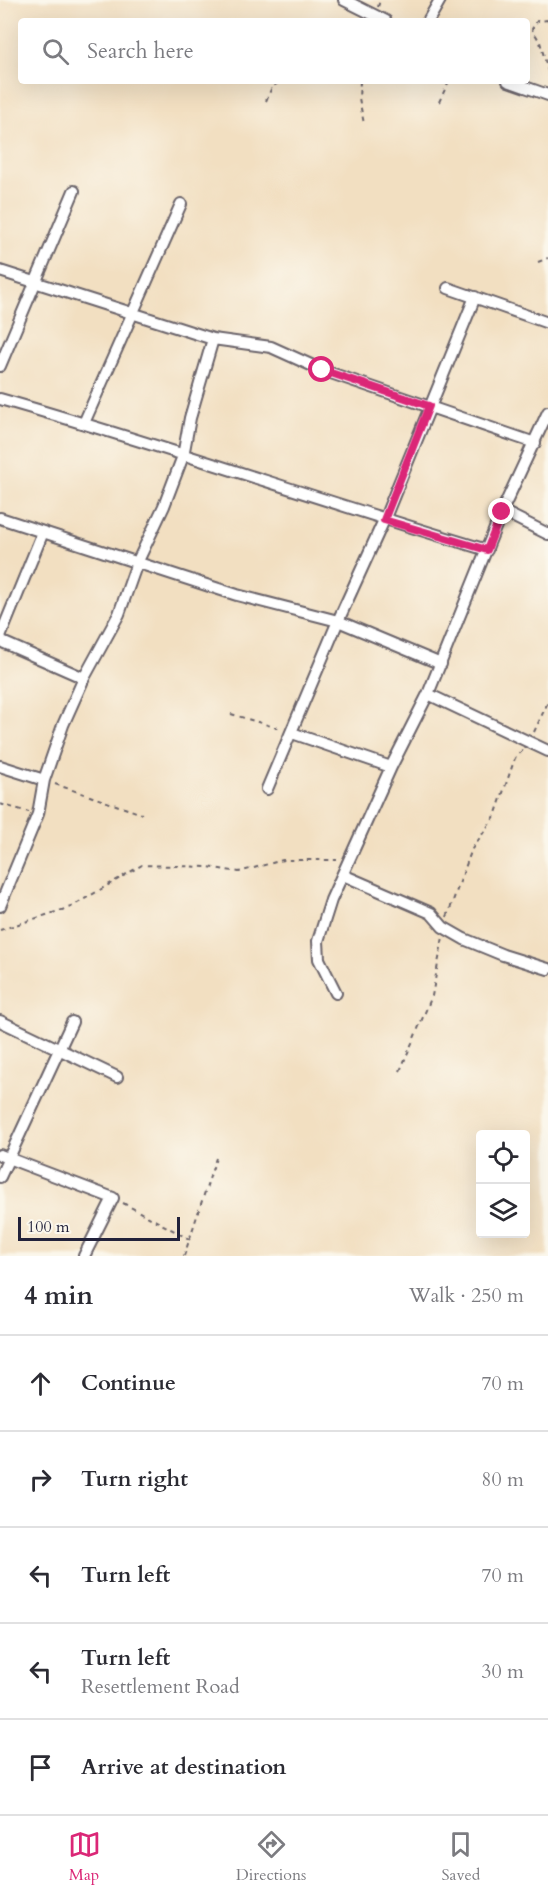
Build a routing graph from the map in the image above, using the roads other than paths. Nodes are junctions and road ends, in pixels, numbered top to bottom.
1 (344, 0) edge
2 (440, 0) edge
3 (380, 18) edge
4 (430, 18) edge
5 (517, 84) edge
6 (548, 95) edge
7 (74, 190) dead end
8 (181, 204) dead end
9 (0, 272) edge
10 (34, 283) junction
11 (448, 288) dead end
12 (475, 297) junction
13 (134, 314) junction
14 (548, 323) edge
15 (213, 339) junction
16 (0, 366) edge
17 (0, 399) edge
18 (429, 406) junction
19 (548, 412) edge
20 (84, 423) junction
21 (535, 443) junction
22 (183, 456) junction
23 (502, 512) junction
24 (0, 518) edge
25 (384, 520) junction
26 (43, 532) junction
27 (548, 534) edge
28 (487, 550) junction
29 (137, 563) junction
30 (338, 621) junction
31 (0, 639) edge
32 (441, 664) junction
33 (84, 678) junction
34 (428, 694) junction
35 (292, 732) junction
36 (548, 751) edge
37 (0, 766) edge
38 (391, 767) junction
39 (44, 780) junction
40 (267, 789) dead end
41 (343, 875) junction
42 (0, 906) edge
43 (548, 968) edge
44 (336, 993) dead end
45 (0, 1021) edge
46 (72, 1022) dead end
47 (59, 1048) junction
48 (117, 1077) dead end
49 (4, 1157) edge
50 (0, 1178) edge
51 (84, 1256) edge

1 - 3 street
2 - 4 street
5 - 6 street
7 - 10 street
8 - 13 street
9 - 10 street
10 - 13 street
10 - 16 street
11 - 12 street
12 - 14 street
12 - 18 street
13 - 15 street
13 - 20 street
15 - 18 street
15 - 22 street
17 - 20 street
18 - 21 street
18 - 25 street
19 - 21 street
20 - 22 street
21 - 23 street
22 - 25 street
22 - 29 street
23 - 27 street
23 - 28 street
24 - 26 street
25 - 28 street
25 - 30 street
26 - 29 street
26 - 31 street
28 - 32 street
29 - 30 street
29 - 33 street
30 - 32 street
30 - 35 street
31 - 33 street
32 - 34 street
33 - 39 street
34 - 36 street
34 - 38 street
35 - 38 street
35 - 40 street
37 - 39 street
38 - 41 street
39 - 42 street
41 - 43 street
41 - 44 street
45 - 47 street
46 - 47 street
47 - 48 street
47 - 49 street
49 - 50 street
49 - 51 street

